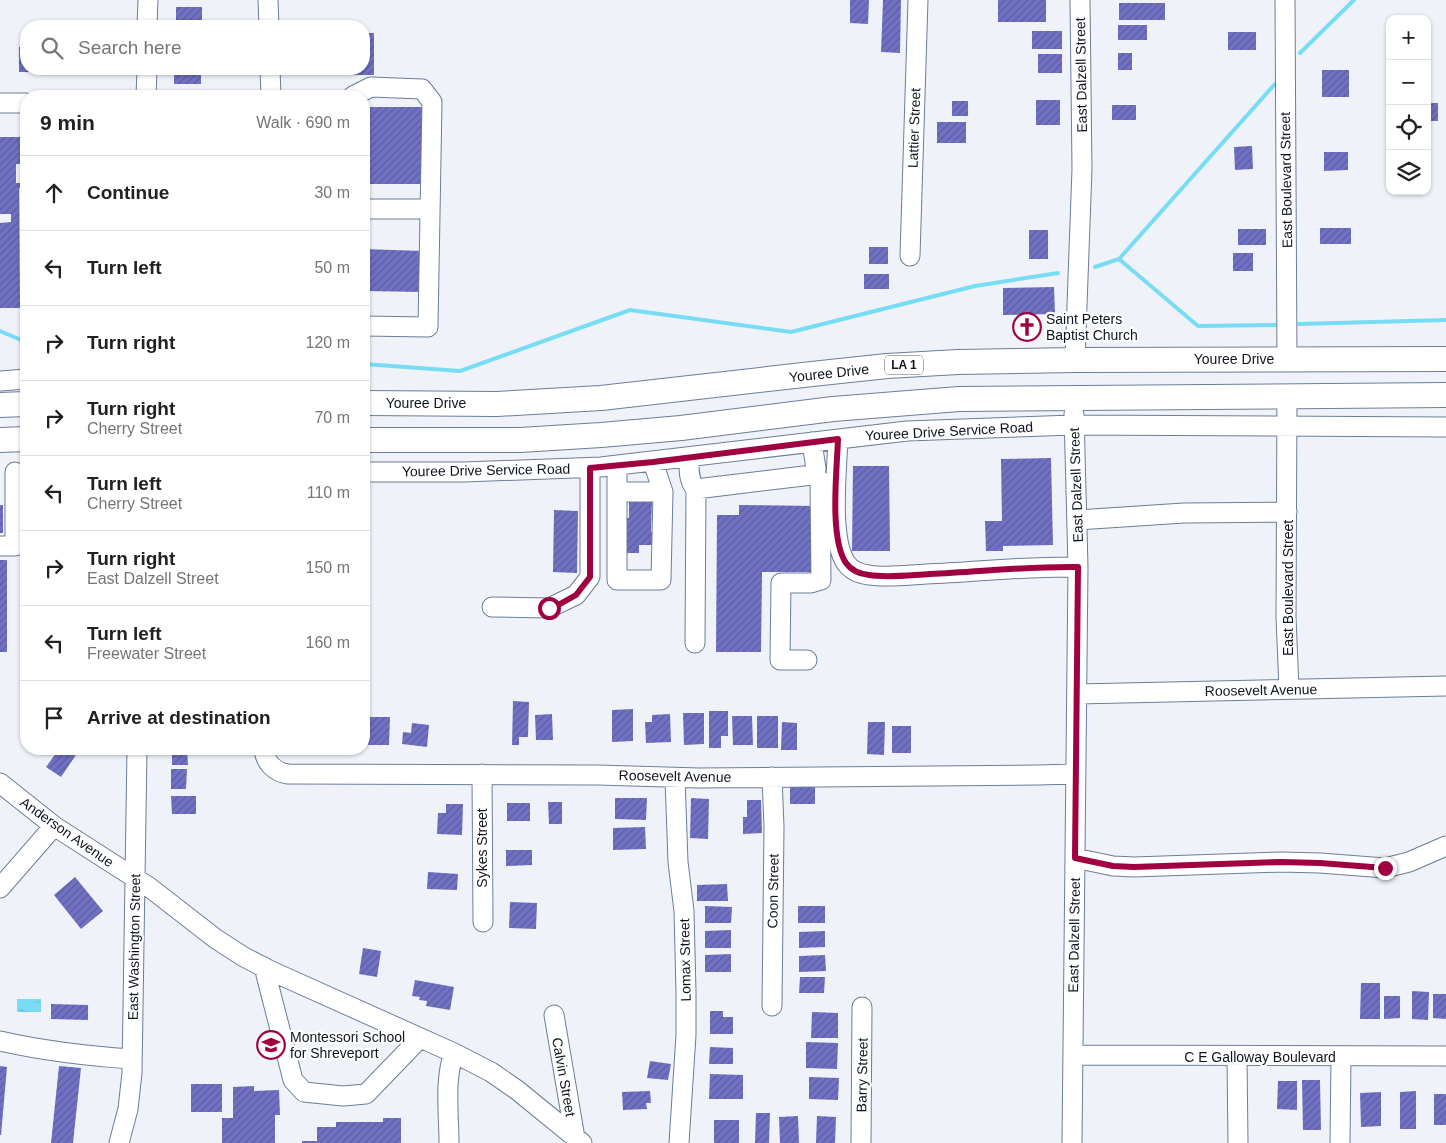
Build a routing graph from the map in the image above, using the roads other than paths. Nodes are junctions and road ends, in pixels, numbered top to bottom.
1 (148, 0) edge
2 (268, 0) edge
3 (918, 0) edge
4 (1080, 0) edge
5 (1285, 0) edge
6 (147, 20) edge
7 (269, 20) edge
8 (147, 75) edge
9 (270, 75) edge
10 (146, 90) edge
11 (271, 90) edge
12 (366, 90) edge
13 (0, 103) edge
14 (20, 103) edge
15 (370, 209) edge
16 (429, 210) junction
17 (910, 256) dead end
18 (370, 326) edge
19 (1287, 359) junction
20 (1446, 359) edge
21 (1075, 360) junction
22 (20, 379) edge
23 (0, 381) edge
24 (1446, 395) edge
25 (1287, 396) junction
26 (1075, 397) junction
27 (370, 403) edge
28 (20, 404) edge
29 (0, 406) edge
30 (1074, 425) junction
31 (1286, 427) junction
32 (1446, 427) edge
33 (20, 439) edge
34 (838, 439) junction
35 (0, 440) edge
36 (370, 440) edge
37 (812, 442) junction
38 (688, 457) junction
39 (653, 462) junction
40 (616, 465) junction
41 (590, 468) junction
42 (14, 472) edge
43 (370, 472) edge
44 (814, 474) junction
45 (696, 489) junction
46 (617, 492) junction
47 (663, 492) junction
48 (1287, 512) junction
49 (1077, 520) junction
50 (590, 531) junction
51 (617, 531) junction
52 (0, 546) edge
53 (1078, 567) junction
54 (492, 608) dead end
55 (695, 643) dead end
56 (807, 660) dead end
57 (1446, 686) edge
58 (1289, 689) junction
59 (1077, 694) junction
60 (137, 755) edge
61 (265, 755) edge
62 (482, 774) junction
63 (1076, 774) junction
64 (772, 777) junction
65 (675, 778) junction
66 (0, 783) edge
67 (54, 826) junction
68 (1446, 846) edge
69 (1075, 858) junction
70 (135, 878) junction
71 (0, 888) edge
72 (483, 922) dead end
73 (264, 968) junction
74 (772, 1006) dead end
75 (862, 1007) dead end
76 (554, 1015) dead end
77 (420, 1038) junction
78 (0, 1042) edge
79 (454, 1053) junction
80 (1073, 1055) junction
81 (1237, 1056) junction
82 (1341, 1056) junction
83 (1446, 1056) edge
84 (132, 1059) junction
85 (578, 1140) edge
86 (119, 1143) edge
87 (449, 1143) edge
88 (679, 1143) edge
89 (861, 1143) edge
90 (1072, 1143) edge
91 (1238, 1143) edge
92 (1340, 1143) edge

1 - 6 street
2 - 7 street
3 - 17 street, Lattier Street
4 - 21 street, East Dalzell Street
5 - 19 street, East Boulevard Street
8 - 10 street
9 - 11 street
12 - 16 street
13 - 14 street
15 - 16 street
16 - 18 street
19 - 20 main road, Youree Drive / LA 1
19 - 21 main road, Youree Drive / LA 1
21 - 26 main road
21 - 27 main road, Youree Drive / LA 1
22 - 23 street
24 - 25 main road
25 - 26 main road
25 - 31 street, East Boulevard Street
26 - 30 street, East Dalzell Street
26 - 36 main road
28 - 29 main road
30 - 31 street, Youree Drive Service Road
30 - 34 street, Youree Drive Service Road
30 - 49 street, East Dalzell Street
31 - 32 street, Youree Drive Service Road
31 - 48 street, East Boulevard Street
33 - 35 main road
34 - 37 street, Youree Drive Service Road
34 - 53 street
37 - 38 street, Youree Drive Service Road
37 - 44 street
38 - 39 street, Youree Drive Service Road
38 - 45 street
39 - 40 street, Youree Drive Service Road
39 - 47 street
40 - 41 street, Youree Drive Service Road
40 - 46 street
41 - 43 street, Youree Drive Service Road
41 - 50 street
42 - 52 street
44 - 45 street
44 - 56 street
45 - 55 street
46 - 47 street
46 - 51 street
47 - 51 street
48 - 49 street
48 - 58 street, East Boulevard Street
49 - 53 street, East Dalzell Street
50 - 51 street
50 - 54 street
53 - 59 street, East Dalzell Street
57 - 58 street, Roosevelt Avenue
58 - 59 street, Roosevelt Avenue
59 - 63 street, East Dalzell Street
60 - 70 street, East Washington Street
61 - 62 street, Roosevelt Avenue
62 - 65 street, Roosevelt Avenue
62 - 72 street, Sykes Street
63 - 64 street, Roosevelt Avenue
63 - 69 street, East Dalzell Street
64 - 65 street, Roosevelt Avenue
64 - 74 street, Coon Street
65 - 88 street, Lomax Street
66 - 67 street, Anderson Avenue
67 - 70 street, Anderson Avenue
67 - 71 street
68 - 69 street
69 - 80 street, East Dalzell Street
70 - 73 street, Anderson Avenue
70 - 84 street, East Washington Street
73 - 77 street, Anderson Avenue
73 - 77 street
75 - 89 street, Barry Street
76 - 85 street, Calvin Street
77 - 79 street, Anderson Avenue
78 - 84 street
79 - 85 street, Anderson Avenue
79 - 87 street
80 - 81 street, C E Galloway Boulevard
80 - 90 street, East Dalzell Street
81 - 82 street, C E Galloway Boulevard
81 - 91 street
82 - 83 street, C E Galloway Boulevard
82 - 92 street
84 - 86 street, East Washington Street

